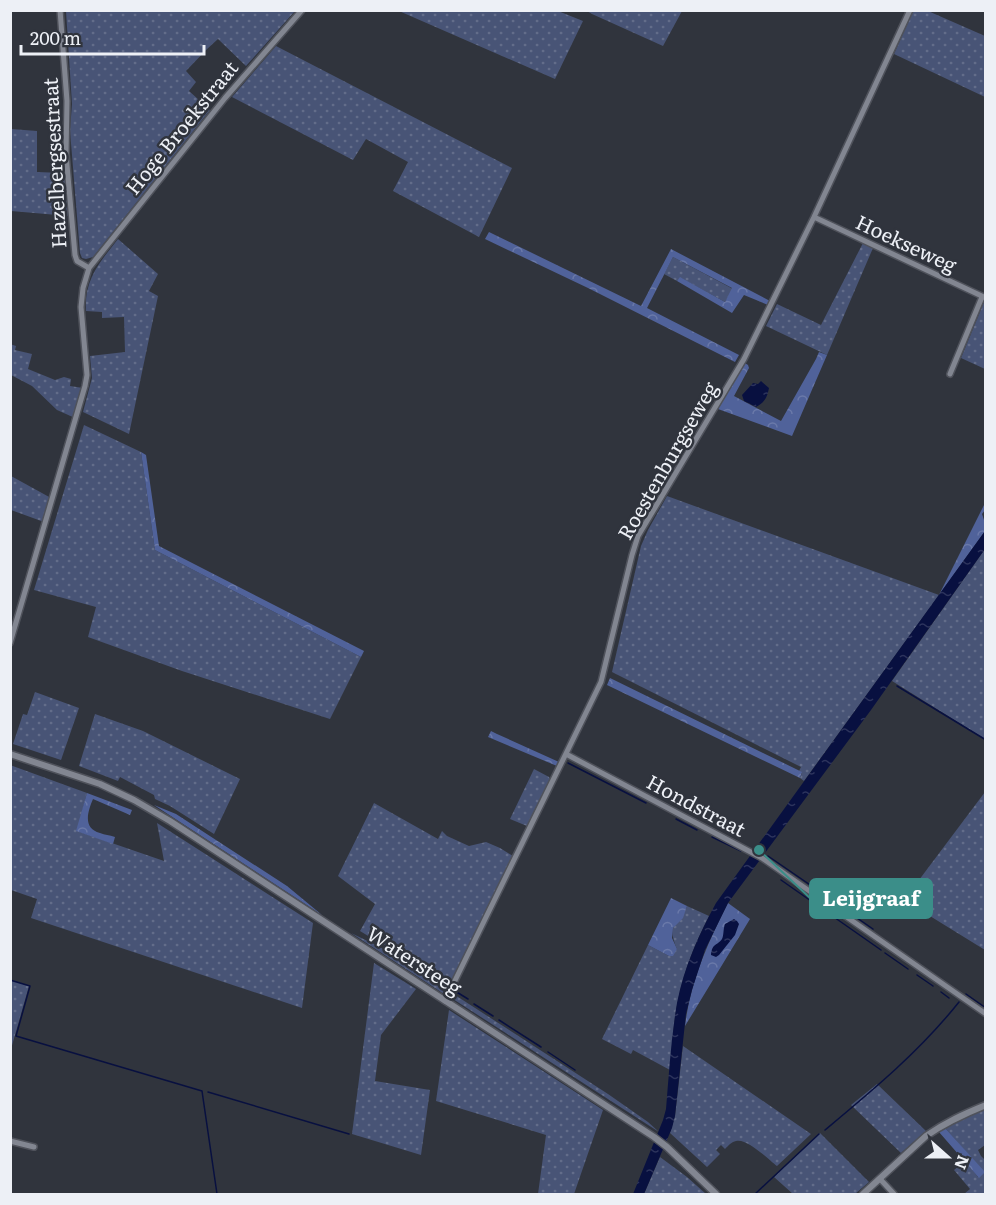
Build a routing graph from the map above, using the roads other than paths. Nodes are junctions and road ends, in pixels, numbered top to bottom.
1 (60, 10) edge
2 (302, 10) edge
3 (910, 10) edge
4 (814, 218) junction
5 (88, 268) junction
6 (984, 298) edge
7 (950, 374) dead end
8 (10, 643) edge
9 (10, 754) edge
10 (566, 754) junction
11 (445, 1001) junction
12 (986, 1014) edge
13 (986, 1105) edge
14 (10, 1141) edge
15 (34, 1147) dead end
16 (880, 1179) junction
17 (716, 1194) edge
18 (863, 1194) edge
19 (894, 1194) edge

1 - 5 street, Hazelbergsestraat
2 - 5 street, Hoge Broekstraat
3 - 4 street, Roestenburgseweg
4 - 6 street, Hoekseweg
4 - 10 street, Roestenburgseweg
5 - 8 street, Hazelbergsestraat
6 - 7 street
9 - 11 street, Watersteeg
10 - 11 street, Roestenburgseweg
10 - 12 street, Hondstraat
11 - 17 street, Watersteeg
13 - 16 street
14 - 15 street
16 - 18 street
16 - 19 street

